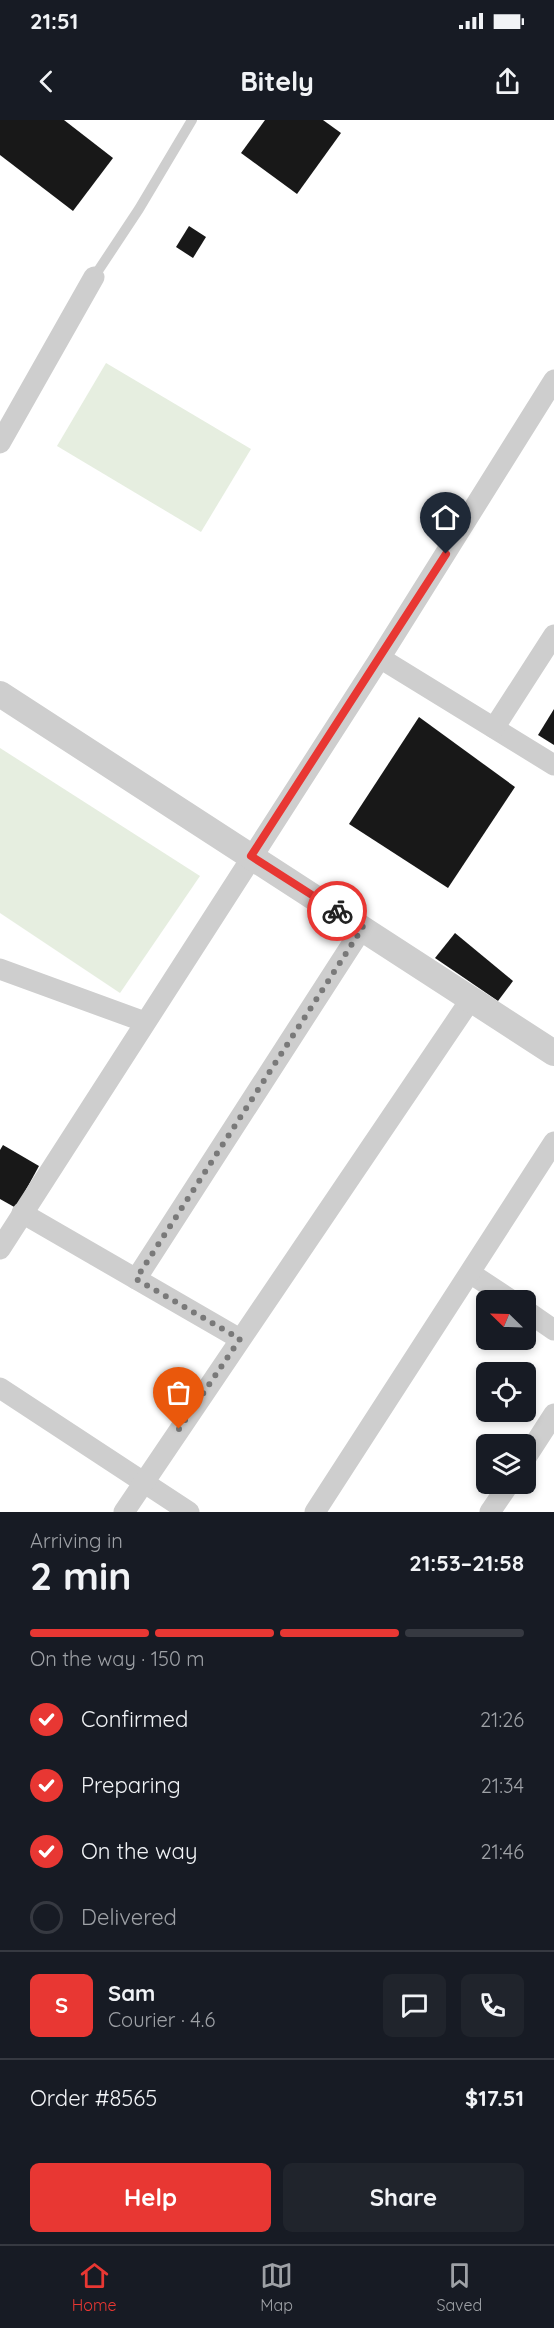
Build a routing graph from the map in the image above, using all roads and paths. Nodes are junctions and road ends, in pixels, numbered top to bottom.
1 (192, 120) edge
2 (94, 277) joint
3 (554, 380) edge
4 (0, 443) edge
5 (554, 635) edge
6 (380, 658) junction
7 (0, 694) edge
8 (494, 728) junction
9 (554, 765) edge
10 (251, 856) junction
11 (363, 927) junction
12 (0, 969) edge
13 (471, 999) junction
14 (145, 1022) junction
15 (554, 1053) edge
16 (554, 1142) edge
17 (22, 1213) junction
18 (0, 1249) edge
19 (470, 1273) junction
20 (136, 1279) junction
21 (496, 1290) edge
22 (536, 1318) edge
23 (554, 1330) edge
24 (240, 1339) junction
25 (0, 1388) edge
26 (554, 1414) edge
27 (536, 1442) edge
28 (143, 1482) junction
29 (504, 1494) edge
30 (495, 1510) edge
31 (124, 1512) edge
32 (189, 1512) edge
33 (315, 1512) edge

1 - 2 lane
2 - 4 street
3 - 6 street
5 - 8 street
6 - 8 street
6 - 10 street
7 - 10 street
8 - 9 street
10 - 11 street
10 - 14 street
11 - 13 street
11 - 20 street
12 - 14 street
13 - 15 street
13 - 24 street
14 - 17 street
16 - 19 street
17 - 18 street
17 - 20 street
19 - 21 street
19 - 33 street
20 - 24 street
22 - 23 street
24 - 28 street
25 - 28 street
26 - 27 street
28 - 31 street
28 - 32 street
29 - 30 street

